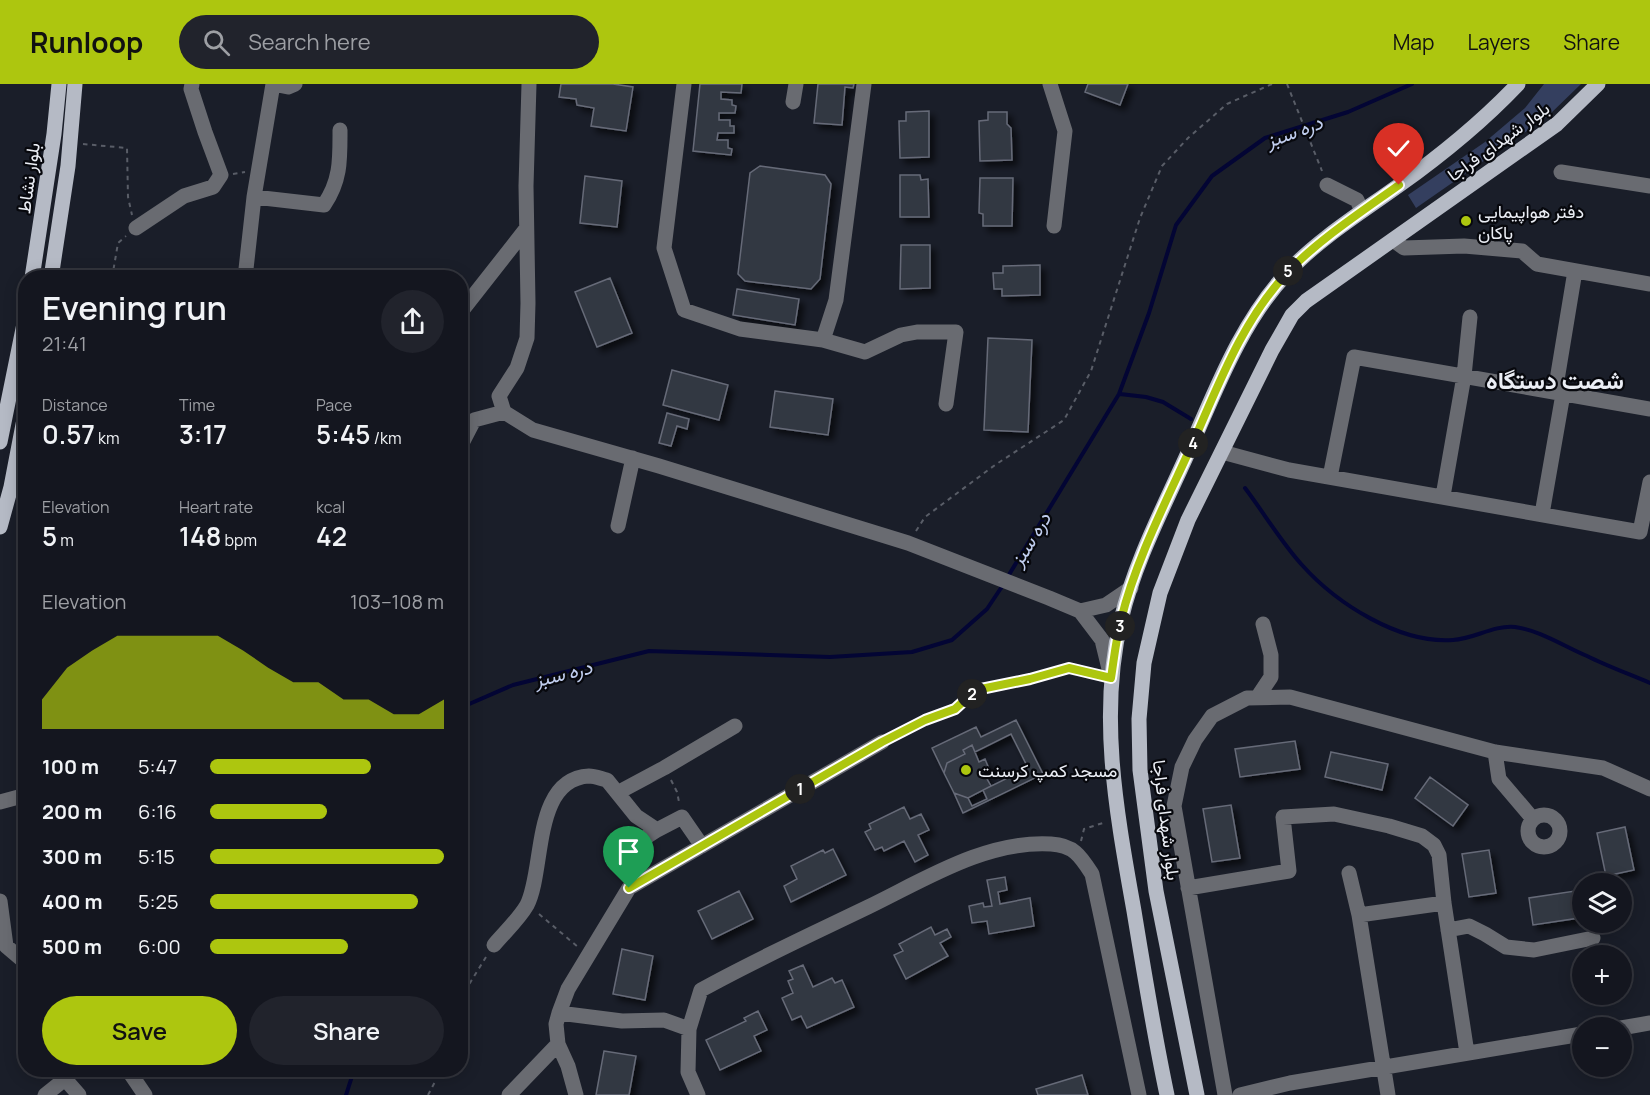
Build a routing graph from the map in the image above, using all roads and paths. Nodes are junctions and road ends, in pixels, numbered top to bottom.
1 (59, 84) edge
2 (75, 84) edge
3 (192, 84) edge
4 (273, 84) edge
5 (295, 84) edge
6 (529, 84) edge
7 (684, 84) edge
8 (796, 84) edge
9 (864, 84) edge
10 (1050, 84) edge
11 (1272, 84) edge
12 (1518, 84) edge
13 (1288, 85) edge
14 (1598, 85) edge
15 (793, 102) dead end
16 (340, 130) dead end
17 (69, 142) junction
18 (258, 171) junction
19 (1561, 172) dead end
20 (221, 175) junction
21 (1327, 185) joint
22 (1650, 186) edge
23 (254, 197) junction
24 (1362, 211) junction
25 (1054, 226) dead end
26 (136, 228) junction
27 (526, 230) junction
28 (1393, 240) junction
29 (33, 270) edge
30 (52, 270) edge
31 (113, 270) edge
32 (246, 270) edge
33 (1575, 271) junction
34 (1650, 284) edge
35 (468, 303) edge
36 (1470, 317) dead end
37 (823, 340) junction
38 (18, 353) edge
39 (1464, 376) junction
40 (1559, 393) junction
41 (946, 404) dead end
42 (1650, 409) edge
43 (504, 412) junction
44 (468, 432) edge
45 (0, 442) edge
46 (18, 448) edge
47 (1222, 452) junction
48 (633, 458) junction
49 (1330, 477) junction
50 (1650, 482) edge
51 (1443, 496) junction
52 (1542, 514) junction
53 (618, 526) dead end
54 (0, 527) edge
55 (908, 543) junction
56 (1131, 588) junction
57 (1080, 611) junction
58 (1263, 624) dead end
59 (1111, 678) junction
60 (1257, 698) junction
61 (735, 726) dead end
62 (882, 742) joint
63 (1496, 752) junction
64 (664, 768) junction
65 (1650, 789) edge
66 (619, 792) junction
67 (18, 797) edge
68 (0, 802) edge
69 (682, 817) junction
70 (1118, 818) junction
71 (1533, 819) dead end
72 (657, 830) junction
73 (702, 846) junction
74 (1078, 852) junction
75 (614, 858) dead end
76 (1349, 873) dead end
77 (1188, 888) junction
78 (0, 902) edge
79 (1444, 903) junction
80 (526, 905) junction
81 (1359, 915) junction
82 (1448, 930) junction
83 (1593, 938) dead end
84 (494, 945) joint
85 (588, 955) junction
86 (18, 956) edge
87 (468, 986) edge
88 (558, 1013) junction
89 (1650, 1023) edge
90 (1632, 1026) edge
91 (689, 1029) junction
92 (1572, 1036) edge
93 (558, 1044) junction
94 (1467, 1053) junction
95 (1383, 1068) junction
96 (133, 1077) edge
97 (436, 1077) edge
98 (45, 1095) edge
99 (78, 1095) edge
100 (145, 1095) edge
101 (428, 1095) edge
102 (509, 1095) edge
103 (576, 1095) edge
104 (698, 1095) edge
105 (1139, 1095) edge
106 (1167, 1095) edge
107 (1197, 1095) edge
108 (1225, 1095) edge
109 (1240, 1095) edge
110 (1388, 1095) edge

1 - 29 main road, بلوار نشاط
2 - 17 main road, بلوار نشاط
3 - 20 street
4 - 5 street
4 - 18 street
6 - 27 street
7 - 37 street
8 - 15 street
9 - 37 street
10 - 25 street
11 - 55 path
12 - 24 main road, بلوار شهدای فراجا
13 - 21 path
14 - 28 main road, بلوار شهدای فراجا
16 - 23 street
17 - 26 path
17 - 30 main road, بلوار نشاط
18 - 20 path
18 - 23 street
19 - 22 street
20 - 26 street
21 - 24 street
23 - 32 street
24 - 56 main road, بلوار شهدای فراجا
26 - 31 path
27 - 35 street
27 - 43 street
28 - 33 street
28 - 47 main road, بلوار شهدای فراجا
33 - 34 street
33 - 40 street
36 - 39 street
37 - 41 street
38 - 45 main road
39 - 40 street
39 - 49 street
39 - 51 street
40 - 42 street
40 - 52 street
43 - 44 street
43 - 48 street
46 - 54 main road
47 - 49 street
47 - 107 main road, بلوار شهدای فراجا
48 - 53 street
48 - 55 street
49 - 51 street
50 - 52 street
51 - 52 street
55 - 57 street
56 - 57 street
56 - 59 main road, بلوار شهدای فراجا
57 - 59 street
58 - 60 street
59 - 62 path
59 - 70 main road, بلوار شهدای فراجا
60 - 63 street
60 - 77 street
61 - 64 street
62 - 73 street
63 - 65 street
63 - 71 street
64 - 66 street
64 - 69 path
66 - 72 street
66 - 80 street
67 - 68 street
69 - 72 street
69 - 73 street
70 - 74 path
70 - 106 main road, بلوار شهدای فراجا
72 - 75 street
73 - 85 street
74 - 91 street
74 - 105 street
76 - 81 street
77 - 79 street
77 - 108 street
78 - 86 street
79 - 81 street
79 - 82 street
80 - 84 street
80 - 85 path
81 - 95 street
82 - 83 street
82 - 94 street
84 - 87 path
85 - 88 street
88 - 91 street
88 - 93 street
89 - 90 street
91 - 104 street
92 - 94 street
93 - 102 street
93 - 103 street
94 - 95 street
95 - 109 street
95 - 110 street
96 - 100 street
97 - 101 path
98 - 99 street

